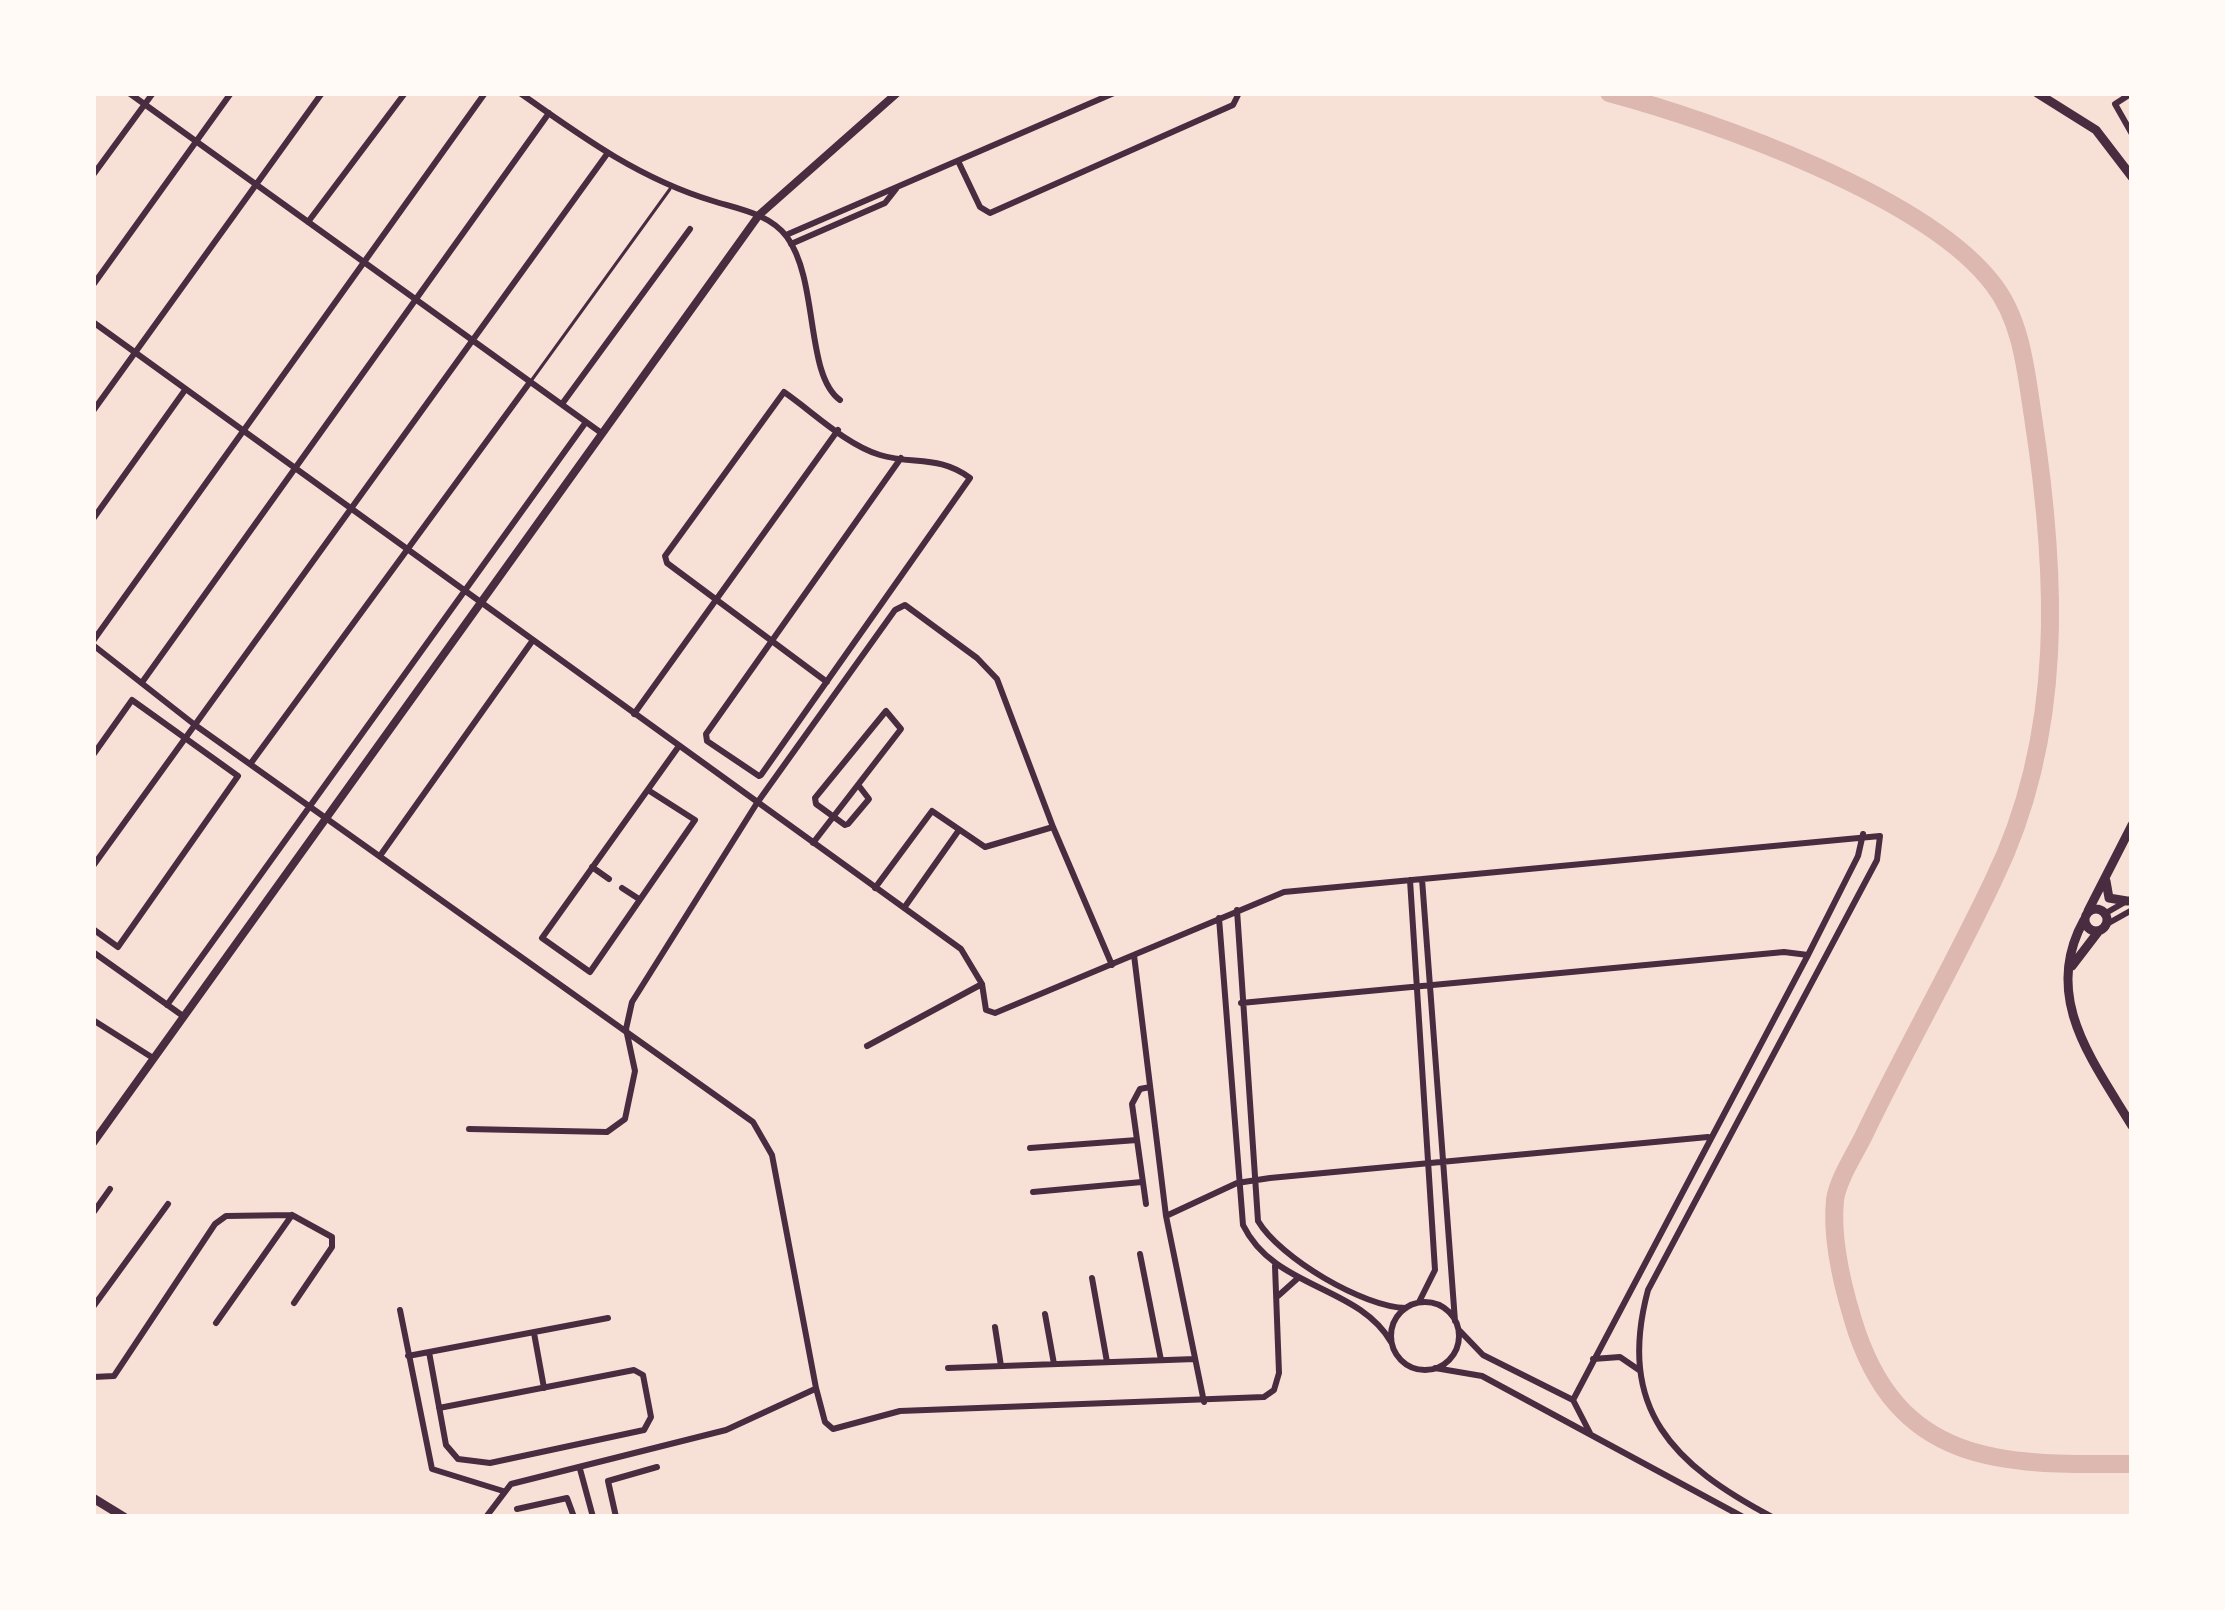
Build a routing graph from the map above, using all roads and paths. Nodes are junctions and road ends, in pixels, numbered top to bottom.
1 (129, 93) edge
2 (153, 93) edge
3 (231, 93) edge
4 (322, 93) edge
5 (404, 93) edge
6 (485, 93) edge
7 (897, 93) edge
8 (1114, 93) edge
9 (1239, 93) edge
10 (2037, 93) edge
11 (2132, 93) edge
12 (525, 94) edge
13 (144, 104) junction
14 (549, 113) junction
15 (2132, 134) edge
16 (196, 142) junction
17 (607, 154) junction
18 (959, 163) junction
19 (93, 176) edge
20 (2132, 177) edge
21 (256, 184) junction
22 (671, 188) junction
23 (896, 189) junction
24 (759, 214) junction
25 (308, 222) junction
26 (690, 229) dead end
27 (785, 235) junction
28 (791, 244) junction
29 (364, 262) junction
30 (93, 285) edge
31 (416, 299) junction
32 (93, 322) edge
33 (473, 340) junction
34 (135, 352) junction
35 (530, 382) junction
36 (186, 389) junction
37 (840, 400) dead end
38 (562, 404) junction
39 (93, 411) edge
40 (586, 422) junction
41 (838, 430) junction
42 (243, 431) junction
43 (600, 432) junction
44 (901, 458) junction
45 (295, 468) junction
46 (534, 493) junction
47 (549, 503) junction
48 (352, 509) junction
49 (93, 519) edge
50 (406, 549) junction
51 (464, 590) junction
52 (716, 598) junction
53 (478, 601) junction
54 (772, 639) junction
55 (532, 640) junction
56 (93, 643) edge
57 (142, 681) junction
58 (827, 682) junction
59 (634, 714) junction
60 (195, 724) junction
61 (185, 739) junction
62 (679, 746) junction
63 (93, 754) edge
64 (251, 763) junction
65 (859, 786) junction
66 (648, 790) junction
67 (310, 802) junction
68 (757, 802) junction
69 (326, 813) junction
70 (835, 818) junction
71 (2132, 825) edge
72 (1053, 827) junction
73 (959, 830) junction
74 (1863, 834) junction
75 (813, 843) junction
76 (382, 853) junction
77 (93, 866) edge
78 (592, 867) junction
79 (609, 879) dead end
80 (1422, 879) junction
81 (1410, 880) junction
82 (2105, 881) junction
83 (250, 887) junction
84 (622, 888) dead end
85 (874, 888) junction
86 (266, 898) junction
87 (640, 899) junction
88 (2130, 903) edge
89 (904, 908) junction
90 (1237, 910) junction
91 (2086, 915) junction
92 (1219, 918) junction
93 (2105, 922) junction
94 (93, 929) edge
95 (93, 952) edge
96 (1134, 955) junction
97 (1808, 955) junction
98 (1112, 965) junction
99 (2067, 977) junction
100 (982, 984) junction
101 (1430, 985) junction
102 (1417, 986) junction
103 (1241, 1003) junction
104 (167, 1005) junction
105 (183, 1016) junction
106 (93, 1020) edge
107 (626, 1029) junction
108 (867, 1046) dead end
109 (153, 1058) junction
110 (1150, 1087) junction
111 (2132, 1126) edge
112 (469, 1130) dead end
113 (1708, 1137) junction
114 (1137, 1140) junction
115 (93, 1142) edge
116 (1030, 1148) dead end
117 (1443, 1162) junction
118 (1428, 1163) junction
119 (1252, 1181) junction
120 (1142, 1182) junction
121 (1238, 1183) junction
122 (110, 1189) dead end
123 (1033, 1192) dead end
124 (168, 1204) dead end
125 (1146, 1204) dead end
126 (93, 1213) edge
127 (292, 1215) junction
128 (1166, 1216) junction
129 (1140, 1254) dead end
130 (1275, 1266) junction
131 (1092, 1278) dead end
132 (1297, 1279) junction
133 (1276, 1298) junction
134 (1420, 1302) junction
135 (294, 1303) dead end
136 (93, 1307) edge
137 (1406, 1308) junction
138 (400, 1310) dead end
139 (1045, 1314) dead end
140 (608, 1318) dead end
141 (216, 1323) dead end
142 (1457, 1325) junction
143 (995, 1327) dead end
144 (533, 1332) junction
145 (1391, 1342) junction
146 (429, 1352) junction
147 (409, 1356) junction
148 (1195, 1359) junction
149 (1161, 1360) junction
150 (1592, 1360) junction
151 (1107, 1362) junction
152 (1054, 1364) junction
153 (1001, 1366) junction
154 (948, 1368) dead end
155 (1436, 1368) junction
156 (1642, 1373) junction
157 (93, 1377) edge
158 (544, 1388) junction
159 (816, 1388) junction
160 (1573, 1400) junction
161 (1204, 1402) junction
162 (439, 1408) junction
163 (1590, 1433) junction
164 (657, 1467) dead end
165 (580, 1469) junction
166 (503, 1491) junction
167 (93, 1498) edge
168 (517, 1510) dead end
169 (124, 1517) edge
170 (486, 1517) edge
171 (574, 1517) edge
172 (593, 1517) edge
173 (616, 1517) edge
174 (1743, 1517) edge
175 (1772, 1517) edge

1 - 13 street
2 - 13 street
3 - 16 street
4 - 21 street
5 - 25 street
6 - 29 street
7 - 24 street
8 - 18 street
9 - 18 street
10 - 20 main road
11 - 15 street
12 - 14 street
13 - 16 street
13 - 19 street
14 - 17 street
14 - 31 street
16 - 21 street
16 - 30 street
17 - 22 street
17 - 33 street
18 - 23 street
21 - 25 street
21 - 34 street
22 - 24 street
22 - 35 lane
23 - 27 street
23 - 28 street
24 - 27 street
24 - 43 street
25 - 29 street
26 - 38 street
27 - 28 street
28 - 37 street
29 - 31 street
29 - 42 street
31 - 33 street
31 - 45 street
32 - 34 street
33 - 35 street
33 - 48 street
34 - 36 street
34 - 39 street
35 - 38 street
35 - 50 street
36 - 42 street
36 - 49 street
38 - 40 street
40 - 43 street
40 - 46 street
41 - 44 street
41 - 52 street
41 - 52 street
42 - 45 street
42 - 56 street
43 - 47 street
44 - 54 street
44 - 58 street
45 - 48 street
45 - 57 street
46 - 47 street
46 - 51 street
47 - 53 street
48 - 50 street
48 - 60 street
50 - 51 street
50 - 64 street
51 - 53 street
51 - 67 street
52 - 54 street
52 - 59 street
53 - 55 street
53 - 69 street
54 - 58 street
54 - 58 street
55 - 59 street
55 - 76 street
56 - 57 street
57 - 60 street
59 - 62 street
60 - 61 street
60 - 64 street
61 - 63 street
61 - 77 street
61 - 94 street
62 - 66 street
62 - 68 street
64 - 67 street
65 - 70 street
65 - 70 street
65 - 70 street
66 - 78 street
66 - 87 street
67 - 69 street
67 - 83 street
68 - 72 street
68 - 75 street
68 - 107 street
69 - 76 street
69 - 86 street
70 - 75 street
71 - 82 main road
72 - 73 street
72 - 98 street
73 - 85 street
73 - 89 street
74 - 80 street
74 - 97 street
74 - 156 street
75 - 85 street
76 - 107 street
78 - 79 street
78 - 87 street
80 - 81 street
80 - 101 street
81 - 90 street
81 - 102 street
82 - 88 main road
82 - 91 main road
82 - 93 main road
83 - 86 street
83 - 104 street
84 - 87 street
85 - 89 street
86 - 105 street
88 - 93 street
89 - 100 street
90 - 92 street
90 - 103 street
91 - 93 main road
91 - 93 main road
91 - 99 main road
92 - 96 street
92 - 121 street
93 - 99 main road
95 - 104 street
96 - 98 street
96 - 110 street
97 - 101 street
97 - 113 street
98 - 100 street
99 - 111 main road
100 - 108 street
101 - 102 street
101 - 117 street
102 - 103 street
102 - 118 street
103 - 119 street
104 - 105 street
105 - 109 street
106 - 109 street
107 - 112 street
107 - 159 street
109 - 115 street
110 - 114 street
110 - 128 street
113 - 117 street
113 - 150 street
114 - 116 street
114 - 120 street
117 - 118 street
117 - 142 street
118 - 119 street
118 - 134 street
119 - 121 street
119 - 137 street
120 - 123 street
120 - 125 street
121 - 128 street
121 - 130 street
122 - 126 street
124 - 136 street
127 - 135 street
127 - 141 street
127 - 157 street
128 - 148 street
129 - 149 street
130 - 132 street
130 - 133 street
131 - 151 street
132 - 133 street
132 - 145 street
133 - 161 street
134 - 137 street
134 - 142 street
137 - 145 street
138 - 147 street
139 - 152 street
140 - 144 street
142 - 155 street
142 - 160 street
143 - 153 street
144 - 146 street
144 - 158 street
145 - 155 street
146 - 147 street
146 - 162 street
147 - 166 street
148 - 149 street
148 - 161 street
149 - 151 street
150 - 156 street
150 - 160 street
151 - 152 street
152 - 153 street
153 - 154 street
155 - 163 street
156 - 175 street
158 - 162 street
158 - 162 street
159 - 161 street
159 - 165 street
160 - 163 street
163 - 174 street
164 - 173 street
165 - 166 street
165 - 172 street
166 - 170 street
167 - 169 main road
168 - 171 street

